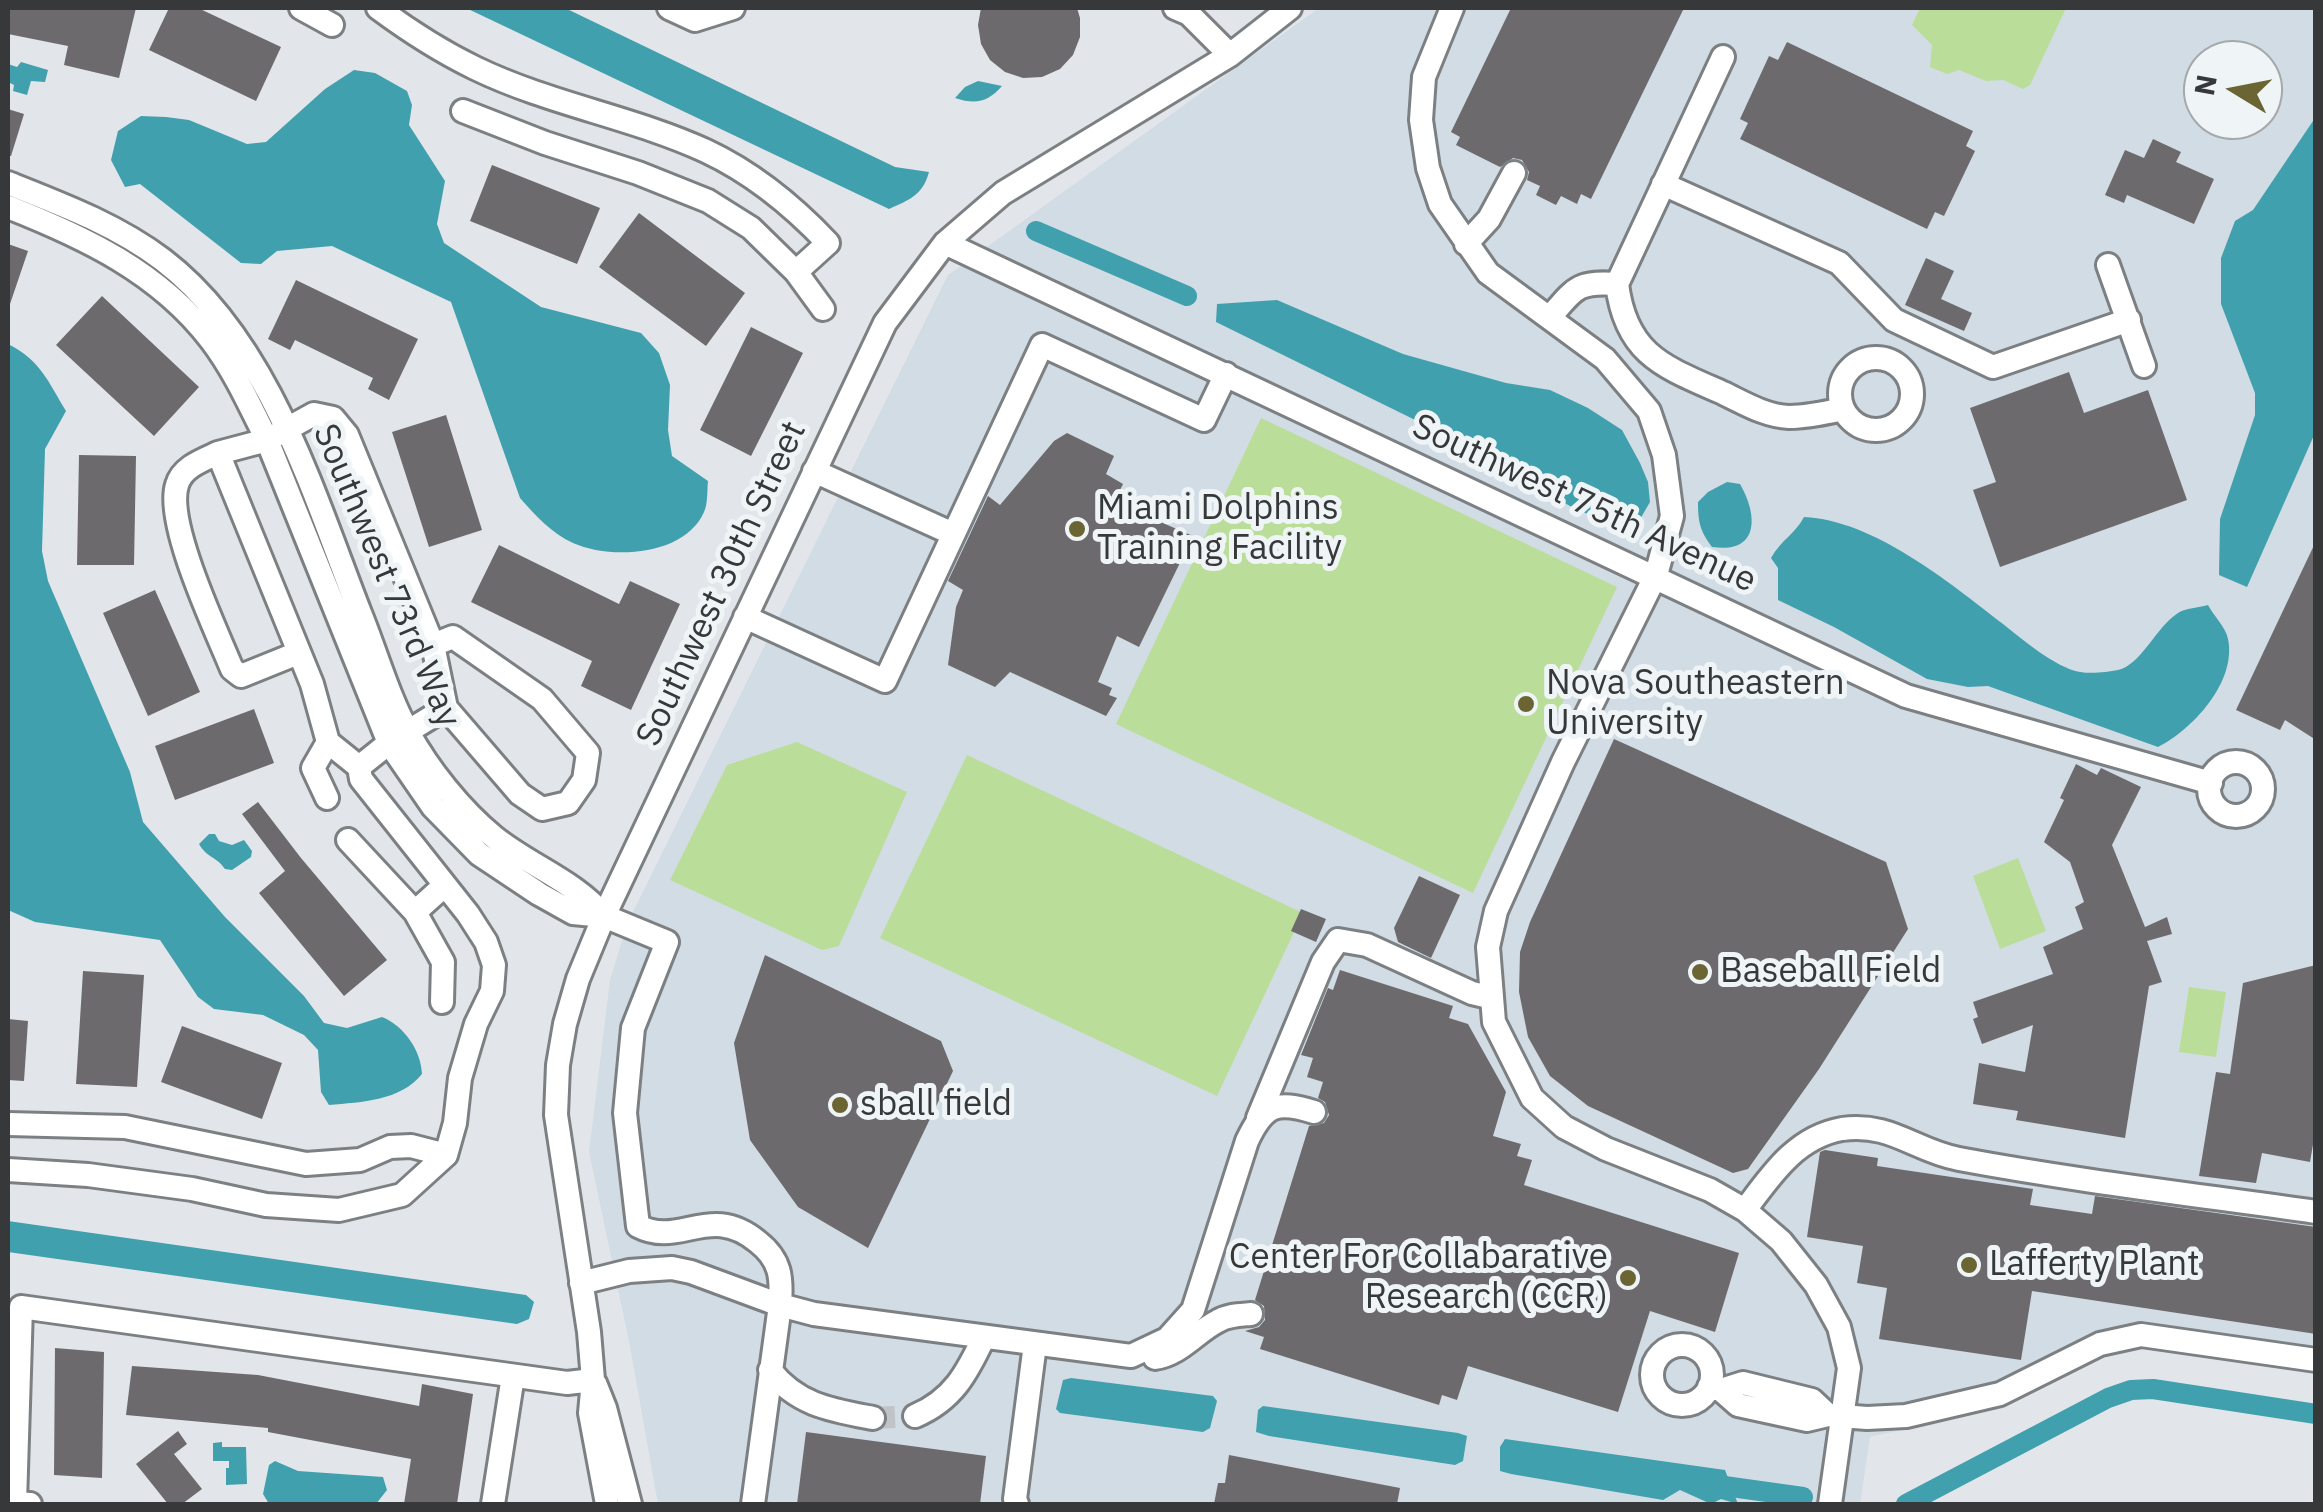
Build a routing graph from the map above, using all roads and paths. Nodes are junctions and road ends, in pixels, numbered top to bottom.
1 (301, 8) edge
2 (378, 8) edge
3 (670, 8) edge
4 (733, 8) edge
5 (1175, 8) edge
6 (1290, 8) edge
7 (1452, 8) edge
8 (332, 25) dead end
9 (1230, 55) junction
10 (1722, 57) dead end
11 (561, 102) junction
12 (463, 111) dead end
13 (547, 144) junction
14 (1514, 173) dead end
15 (8, 183) edge
16 (1663, 184) junction
17 (8, 207) edge
18 (945, 243) junction
19 (1466, 244) junction
20 (2108, 265) dead end
21 (796, 272) junction
22 (1617, 284) junction
23 (822, 308) dead end
24 (1550, 316) junction
25 (2128, 320) junction
26 (2144, 366) dead end
27 (1226, 374) junction
28 (1843, 410) dead end
29 (277, 435) junction
30 (218, 453) junction
31 (814, 471) junction
32 (951, 533) junction
33 (1656, 575) junction
34 (745, 617) junction
35 (433, 645) junction
36 (298, 654) junction
37 (446, 708) junction
38 (398, 737) junction
39 (328, 742) junction
40 (359, 767) junction
41 (2211, 783) dead end
42 (327, 798) dead end
43 (348, 840) dead end
44 (445, 885) junction
45 (415, 912) junction
46 (604, 916) junction
47 (1490, 997) junction
48 (442, 1002) dead end
49 (1314, 1112) dead end
50 (1258, 1118) junction
51 (8, 1124) edge
52 (446, 1155) junction
53 (8, 1170) edge
54 (1745, 1210) junction
55 (2316, 1212) edge
56 (582, 1283) junction
57 (780, 1305) junction
58 (14, 1306) edge
59 (1193, 1310) junction
60 (984, 1337) junction
61 (1035, 1344) junction
62 (1131, 1356) junction
63 (2316, 1360) edge
64 (770, 1370) junction
65 (513, 1376) junction
66 (593, 1380) junction
67 (1715, 1388) dead end
68 (915, 1416) tunnel mouth
69 (1836, 1416) junction
70 (873, 1418) tunnel mouth
71 (30, 1504) edge
72 (493, 1504) edge
73 (607, 1504) edge
74 (630, 1504) edge
75 (752, 1504) edge
76 (1018, 1504) edge
77 (1830, 1504) edge

1 - 8 street
2 - 11 street
3 - 4 street
5 - 9 street
6 - 9 street, Southwest 30th Street
7 - 19 street
9 - 18 street, Southwest 30th Street
10 - 16 street
11 - 13 street
11 - 21 street
12 - 13 street
13 - 21 street
14 - 19 street
15 - 29 street, Southwest 73rd Way
16 - 22 street
16 - 25 street
17 - 29 street, Southwest 73rd Way
18 - 27 street, Southwest 75th Avenue
18 - 31 street, Southwest 30th Street
19 - 24 street
20 - 25 street
21 - 23 street
22 - 24 street
22 - 28 street
24 - 33 street
25 - 26 street
27 - 32 street
27 - 33 street, Southwest 75th Avenue
29 - 30 street
29 - 35 street
29 - 38 street, Southwest 73rd Way
30 - 36 street
30 - 36 street
31 - 32 street
31 - 34 street, Southwest 30th Street
32 - 34 street
33 - 41 street, Southwest 75th Avenue
33 - 47 street
34 - 46 street, Southwest 30th Street
35 - 37 street
35 - 37 street
36 - 39 street
37 - 38 street
38 - 40 street
38 - 46 street, Southwest 73rd Way
39 - 40 street
39 - 42 street
40 - 44 street
43 - 45 street
44 - 45 street
44 - 52 street
45 - 48 street
46 - 56 street, Southwest 30th Street
46 - 57 street, Southwest 73rd Way
47 - 50 street
47 - 54 street
49 - 50 street
50 - 59 street
51 - 52 street
52 - 53 street
54 - 55 street
54 - 69 street
56 - 57 street
56 - 66 street, Southwest 30th Street
57 - 60 street
57 - 64 street
58 - 65 street
58 - 71 street
59 - 62 street
59 - 62 street
60 - 61 street
60 - 68 street
61 - 62 street
61 - 76 street
63 - 69 street
64 - 70 street
64 - 75 street
65 - 66 street
65 - 72 street
66 - 73 street, Southwest 30th Street
66 - 74 street, Southwest 30th Street
67 - 69 street
69 - 77 street

